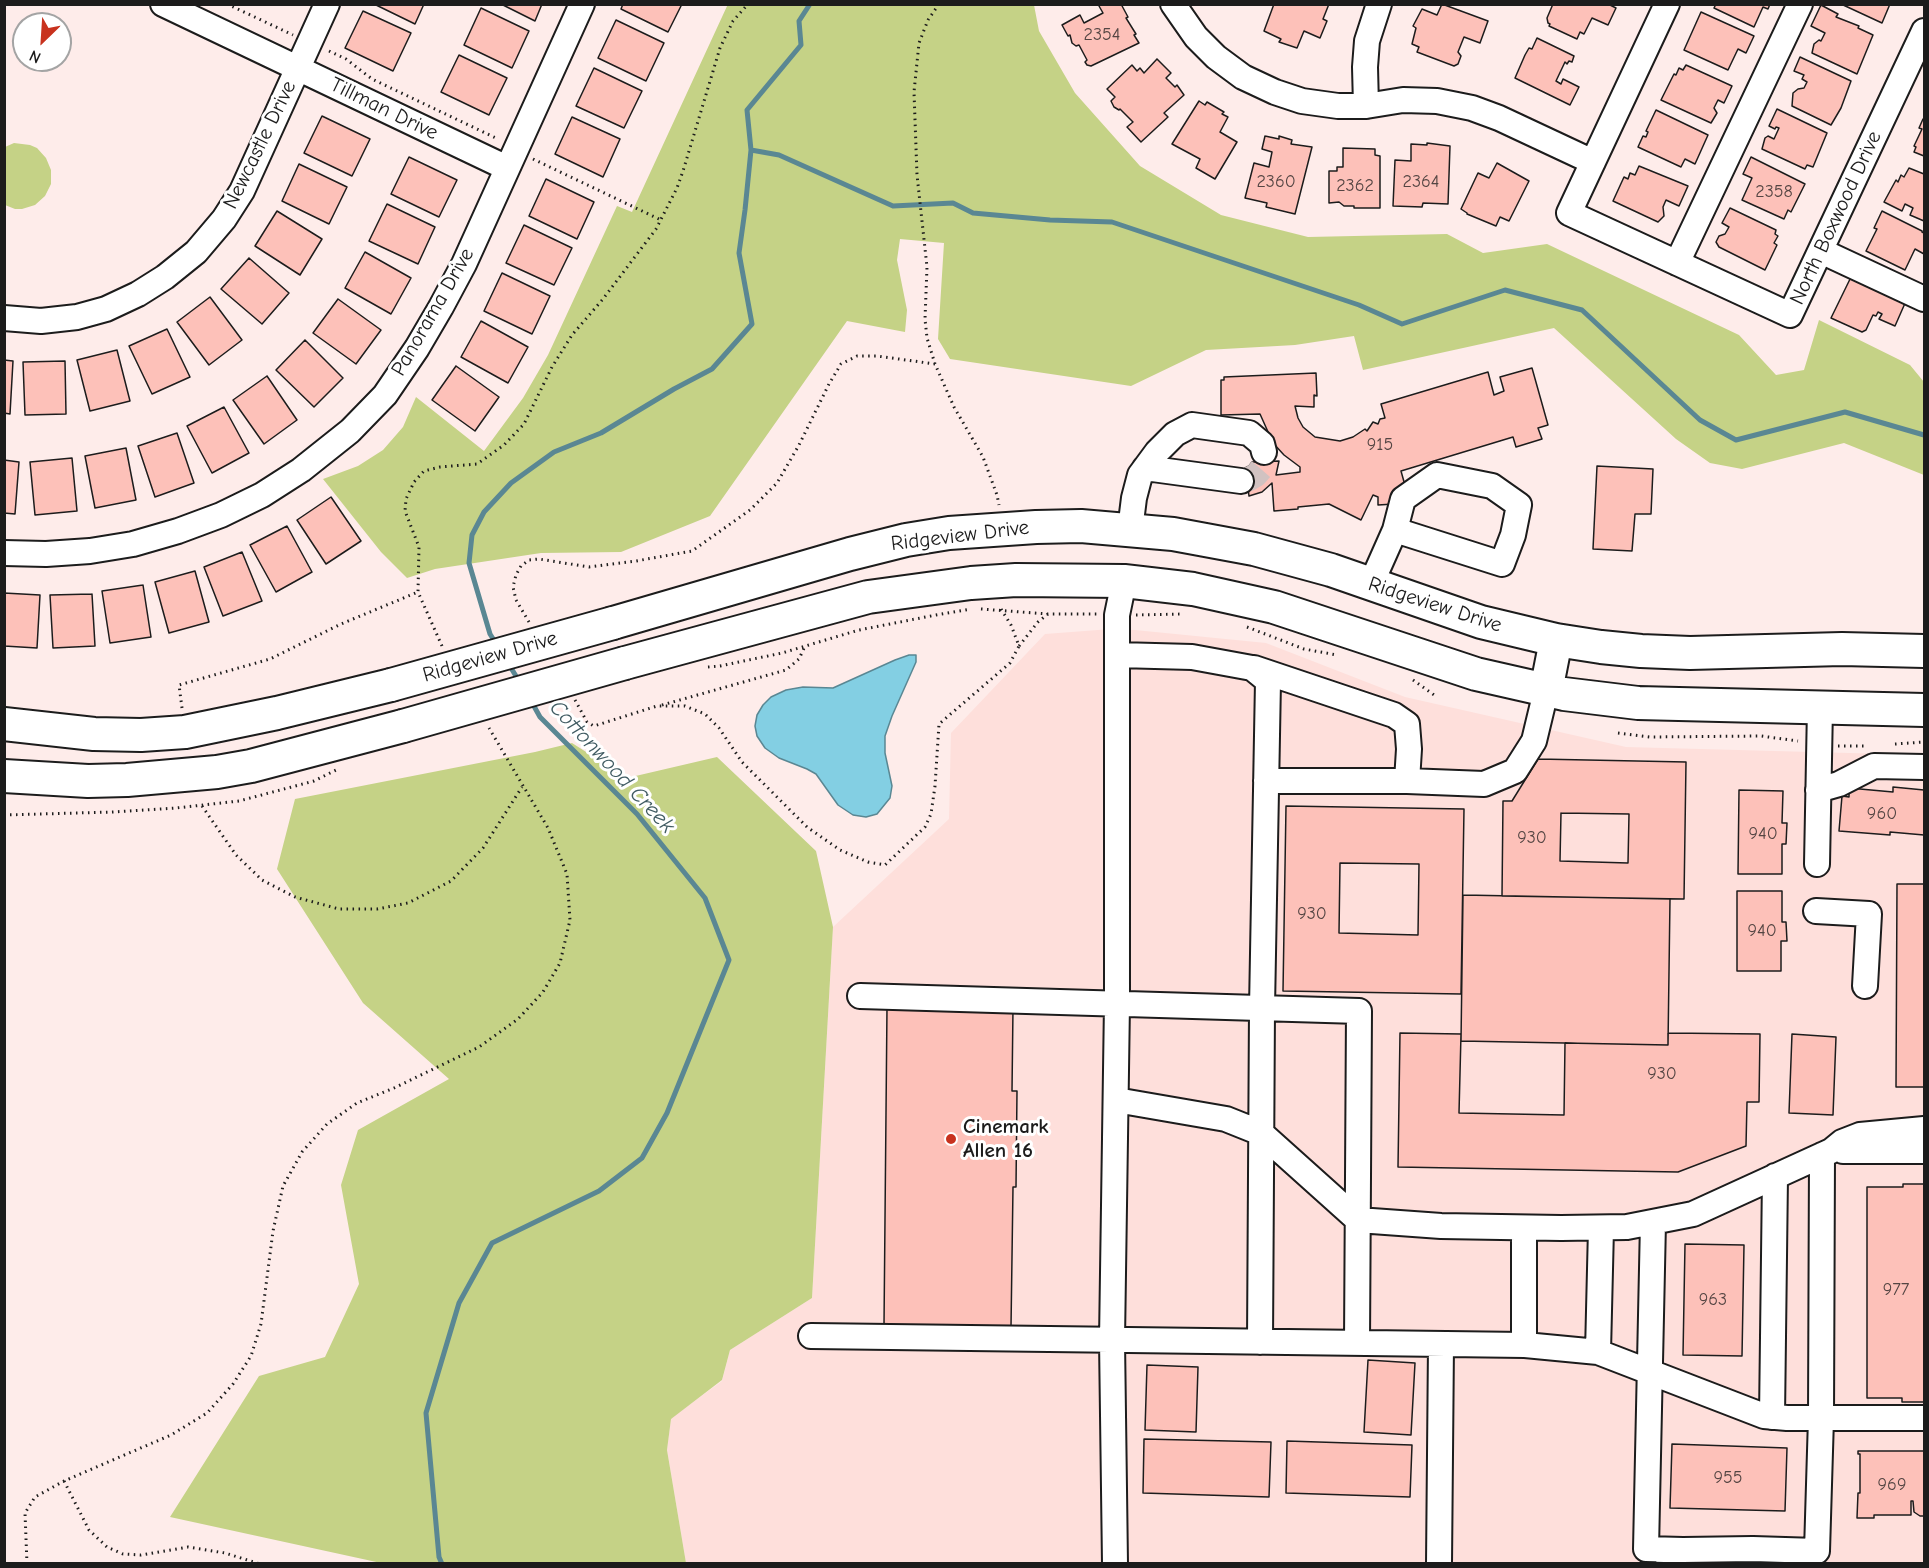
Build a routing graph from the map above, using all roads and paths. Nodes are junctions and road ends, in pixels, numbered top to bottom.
1 (163, 4) edge
2 (227, 4) edge
3 (327, 4) edge
4 (582, 4) edge
5 (748, 4) edge
6 (939, 4) edge
7 (1173, 4) edge
8 (1379, 4) edge
9 (1667, 4) edge
10 (1800, 4) edge
11 (1924, 31) edge
12 (309, 42) junction
13 (297, 67) junction
14 (1366, 106) junction
15 (511, 159) junction
16 (1593, 162) junction
17 (661, 220) junction
18 (1821, 250) junction
19 (1677, 263) junction
20 (1924, 299) edge
21 (4, 318) edge
22 (935, 364) junction
23 (1264, 452) dead end
24 (1145, 468) junction
25 (1241, 481) dead end
26 (1000, 508) dead end
27 (1130, 530) junction
28 (1395, 530) junction
29 (4, 553) edge
30 (1124, 580) junction
31 (1371, 584) junction
32 (418, 592) junction
33 (1001, 609) junction
34 (1048, 614) junction
35 (1185, 614) dead end
36 (1117, 615) junction
37 (1242, 625) dead end
38 (533, 630) dead end
39 (1556, 640) junction
40 (805, 646) junction
41 (1019, 646) junction
42 (1924, 651) edge
43 (446, 652) dead end
44 (1118, 655) junction
45 (1341, 656) dead end
46 (702, 667) dead end
47 (1252, 668) junction
48 (1409, 676) dead end
49 (569, 691) dead end
50 (1546, 691) junction
51 (1437, 697) dead end
52 (657, 706) junction
53 (1820, 707) junction
54 (182, 709) dead end
55 (1924, 710) edge
56 (4, 724) edge
57 (487, 724) dead end
58 (1618, 733) dead end
59 (1924, 742) edge
60 (1891, 744) dead end
61 (1819, 745) junction
62 (1869, 746) dead end
63 (1924, 767) edge
64 (4, 776) edge
65 (1266, 781) junction
66 (1407, 781) junction
67 (522, 786) junction
68 (1818, 790) junction
69 (202, 806) dead end
70 (1817, 864) dead end
71 (1816, 911) dead end
72 (1865, 986) dead end
73 (860, 996) dead end
74 (1118, 1003) junction
75 (1262, 1008) junction
76 (1116, 1100) junction
77 (1924, 1129) edge
78 (1261, 1133) junction
79 (1924, 1151) edge
80 (1827, 1153) junction
81 (1775, 1176) junction
82 (1358, 1220) junction
83 (1653, 1222) junction
84 (1524, 1228) junction
85 (1601, 1228) junction
86 (811, 1336) dead end
87 (1112, 1340) junction
88 (1260, 1342) junction
89 (1357, 1342) junction
90 (1445, 1344) junction
91 (1524, 1345) junction
92 (1598, 1352) junction
93 (1650, 1372) junction
94 (1772, 1417) junction
95 (1821, 1418) junction
96 (1924, 1418) edge
97 (64, 1481) junction
98 (1675, 1557) edge
99 (27, 1563) edge
100 (260, 1563) edge
101 (1115, 1563) edge
102 (1438, 1563) edge
103 (1449, 1563) edge

1 - 13 street, Tillman Drive
2 - 12 path
3 - 12 street, Newcastle Drive
4 - 15 street, Panorama Drive
5 - 17 path
6 - 22 path
7 - 14 street
8 - 14 street
9 - 16 street
10 - 19 street
11 - 18 street, North Boxwood Drive
12 - 13 street, Newcastle Drive
12 - 15 path
13 - 15 street, Tillman Drive
13 - 21 street, Newcastle Drive
14 - 16 street
15 - 17 path
15 - 29 street, Panorama Drive
16 - 19 street, North Boxwood Drive
17 - 32 path
18 - 19 street, North Boxwood Drive
18 - 20 street
22 - 26 path
22 - 38 path
23 - 24 street
24 - 25 street
24 - 27 street
27 - 30 main road
27 - 31 main road, Ridgeview Drive
27 - 56 main road, Ridgeview Drive, bridge
28 - 28 street
28 - 31 street
30 - 36 street
30 - 50 main road, Ridgeview Drive
30 - 64 main road, Ridgeview Drive, bridge
31 - 39 main road, Ridgeview Drive
32 - 43 path
32 - 54 path
33 - 34 path
33 - 40 path
33 - 41 path
34 - 36 path
34 - 41 path
35 - 36 path
36 - 44 street
37 - 45 path
39 - 42 main road, Ridgeview Drive
39 - 50 main road
40 - 46 path
40 - 52 path
41 - 52 path
44 - 47 street
44 - 74 street
47 - 65 street
47 - 66 street
48 - 51 path
49 - 52 path
50 - 53 main road, Ridgeview Drive
50 - 66 street
53 - 55 main road, Ridgeview Drive
53 - 61 street
57 - 67 path
58 - 61 path
59 - 60 path
61 - 62 path
61 - 68 street
63 - 68 street
65 - 66 street
65 - 75 street
67 - 69 path
67 - 97 path
68 - 70 street
71 - 72 street
73 - 74 street
74 - 75 street
74 - 76 street
75 - 78 street
75 - 82 street
76 - 78 street
76 - 87 street
77 - 80 street
78 - 82 street
78 - 88 street
79 - 80 street
80 - 81 street
80 - 95 street
81 - 83 street
81 - 94 street
82 - 84 street
82 - 89 street
83 - 85 street
83 - 93 street
84 - 85 street
84 - 91 street
85 - 92 street
86 - 87 street
87 - 88 street
87 - 101 street
88 - 89 street
89 - 90 street
90 - 91 street
90 - 102 street
90 - 103 street
91 - 92 street
92 - 93 street
93 - 94 street
93 - 98 street
94 - 95 street
95 - 96 street
95 - 98 street
97 - 99 path
97 - 100 path

